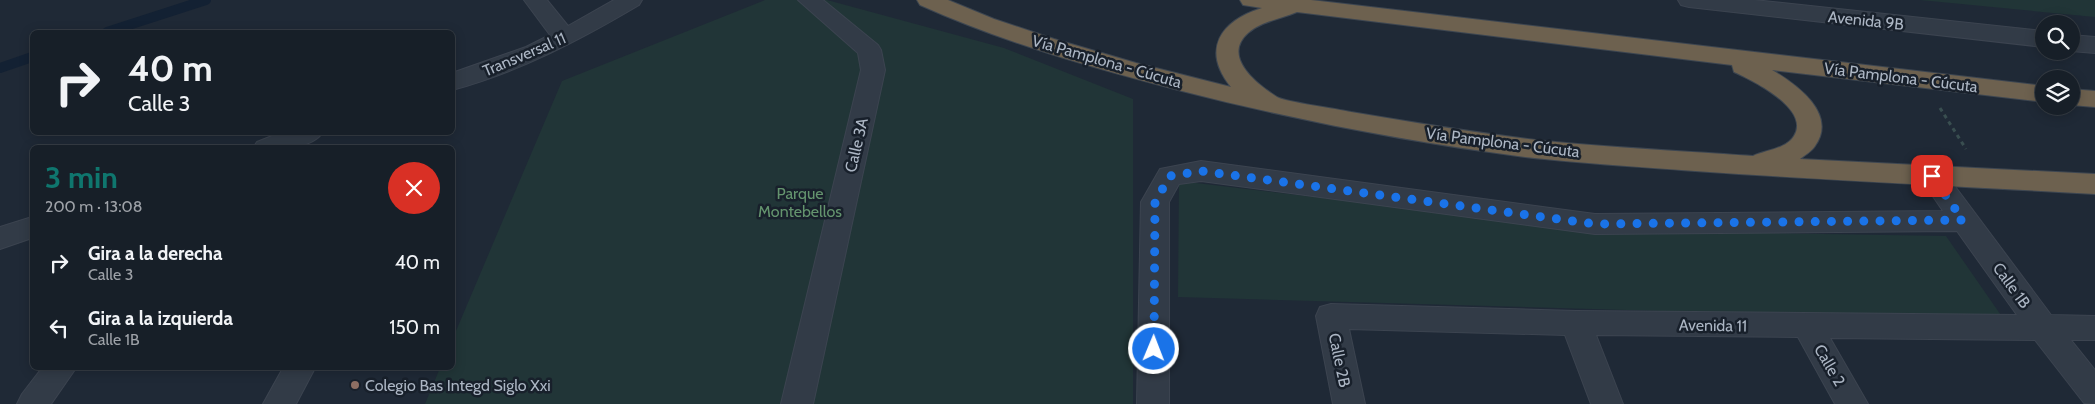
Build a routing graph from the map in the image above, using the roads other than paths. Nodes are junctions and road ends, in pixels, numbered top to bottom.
1 (536, 0) edge
2 (631, 0) edge
3 (809, 0) edge
4 (928, 0) edge
5 (1251, 0) edge
6 (1689, 0) edge
7 (1294, 6) junction
8 (565, 37) junction
9 (2035, 39) edge
10 (2080, 43) edge
11 (2095, 45) edge
12 (1702, 54) junction
13 (455, 81) edge
14 (2035, 93) edge
15 (2080, 98) edge
16 (2095, 99) edge
17 (1275, 105) junction
18 (302, 135) edge
19 (274, 145) edge
20 (1741, 165) junction
21 (1932, 176) junction
22 (2095, 184) edge
23 (1963, 220) junction
24 (30, 228) edge
25 (0, 238) edge
26 (1331, 316) joint
27 (1576, 323) junction
28 (1808, 327) junction
29 (2095, 328) edge
30 (2044, 329) junction
31 (58, 370) edge
32 (298, 370) edge
33 (2095, 393) edge
34 (33, 404) edge
35 (279, 404) edge
36 (797, 404) edge
37 (1153, 404) edge
38 (1349, 404) edge
39 (1607, 404) edge
40 (1852, 404) edge

1 - 8 street
2 - 8 street, Transversal 11
3 - 36 street, Calle 3A
4 - 17 highway, Vía Pamplona - Cúcuta
5 - 7 highway, Vía Pamplona - Cúcuta
6 - 9 street, Avenida 9B
7 - 12 highway, Vía Pamplona - Cúcuta
7 - 17 highway
8 - 13 street, Transversal 11
10 - 11 street
12 - 14 highway, Vía Pamplona - Cúcuta
12 - 20 highway
15 - 16 highway
17 - 20 highway, Vía Pamplona - Cúcuta
18 - 19 street
20 - 21 highway, Vía Pamplona - Cúcuta
21 - 22 highway, Vía Pamplona - Cúcuta
21 - 23 street, Calle 1B
23 - 30 street, Calle 1B
23 - 37 street
24 - 25 street
26 - 27 street, Avenida 11
26 - 38 street, Calle 2B
27 - 28 street, Avenida 11
27 - 39 street
28 - 30 street, Avenida 11
28 - 40 street, Calle 2
29 - 30 street, Avenida 11
30 - 33 street, Calle 1B
31 - 34 street
32 - 35 street

